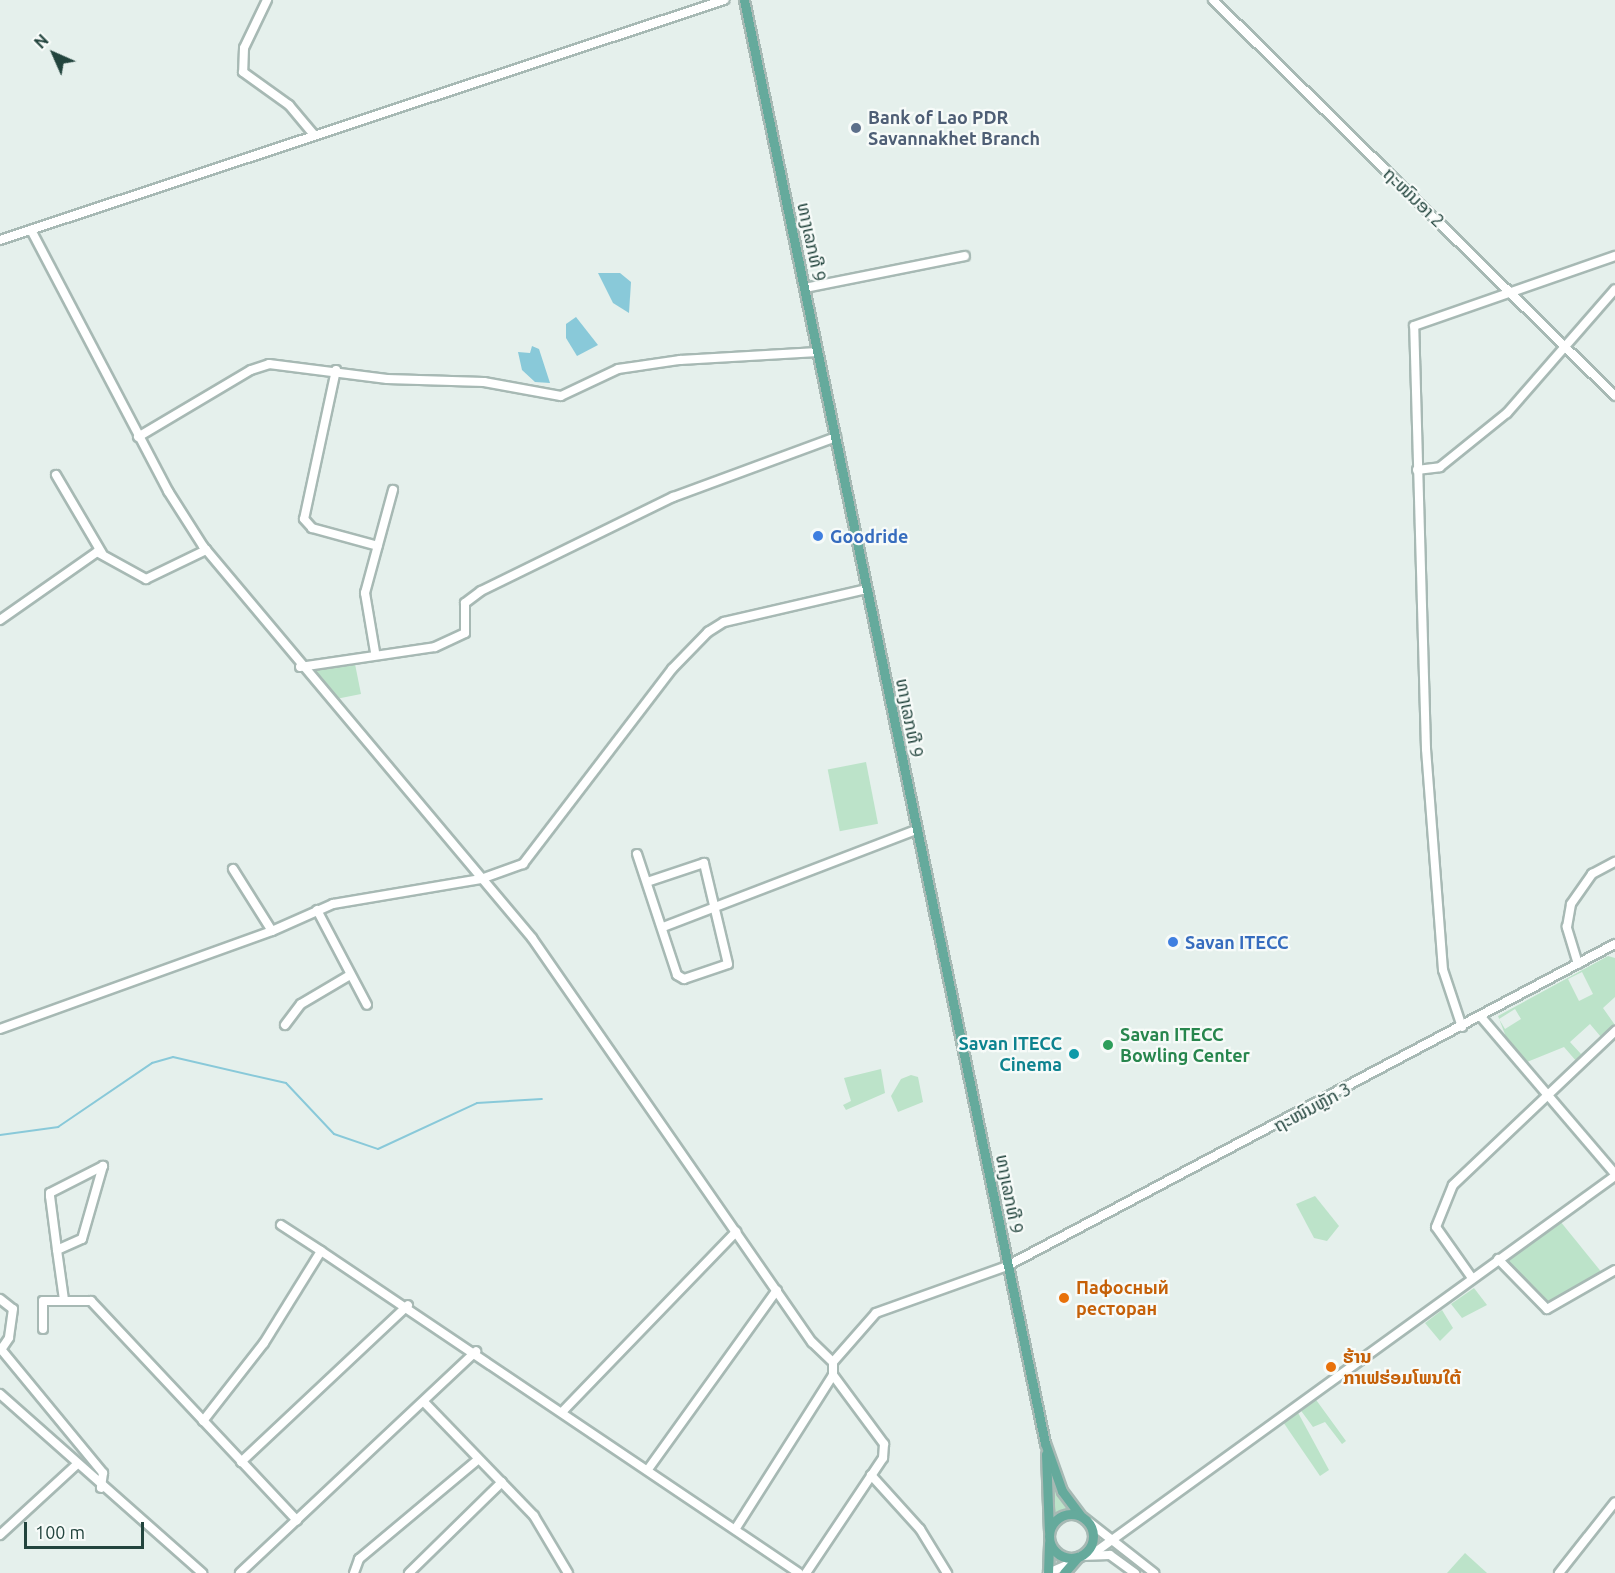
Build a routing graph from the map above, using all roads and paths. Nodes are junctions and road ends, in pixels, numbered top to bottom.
1 (267, 0) edge
2 (724, 0) edge
3 (744, 0) edge
4 (1213, 0) edge
5 (313, 134) junction
6 (30, 230) junction
7 (0, 240) edge
8 (965, 256) dead end
9 (1615, 256) edge
10 (805, 288) junction
11 (1615, 289) edge
12 (1509, 290) junction
13 (1566, 345) junction
14 (818, 352) junction
15 (336, 370) junction
16 (1615, 396) edge
17 (138, 437) junction
18 (836, 437) junction
19 (1417, 470) junction
20 (57, 475) dead end
21 (393, 490) dead end
22 (378, 546) junction
23 (206, 550) junction
24 (102, 553) junction
25 (867, 589) junction
26 (0, 620) edge
27 (375, 652) junction
28 (300, 667) junction
29 (916, 830) junction
30 (637, 854) dead end
31 (1615, 862) edge
32 (233, 869) dead end
33 (481, 879) junction
34 (647, 882) junction
35 (713, 909) junction
36 (317, 910) junction
37 (663, 927) junction
38 (272, 931) junction
39 (1614, 946) edge
40 (1578, 964) junction
41 (350, 975) junction
42 (367, 1005) dead end
43 (1480, 1017) junction
44 (285, 1025) dead end
45 (1462, 1027) junction
46 (0, 1029) edge
47 (1615, 1031) edge
48 (1550, 1093) junction
49 (1615, 1175) edge
50 (281, 1225) dead end
51 (736, 1232) junction
52 (57, 1250) junction
53 (321, 1251) junction
54 (1498, 1259) junction
55 (1007, 1266) junction
56 (1615, 1270) edge
57 (1472, 1278) junction
58 (777, 1290) junction
59 (0, 1293) edge
60 (0, 1299) edge
61 (64, 1300) junction
62 (408, 1305) junction
63 (43, 1329) dead end
64 (1, 1349) edge
65 (476, 1351) junction
66 (833, 1362) junction
67 (833, 1375) junction
68 (0, 1394) edge
69 (424, 1402) junction
70 (564, 1410) junction
71 (204, 1421) junction
72 (1045, 1443) junction
73 (476, 1461) junction
74 (241, 1462) junction
75 (75, 1466) junction
76 (649, 1468) junction
77 (871, 1475) junction
78 (502, 1482) junction
79 (101, 1488) junction
80 (1615, 1502) edge
81 (1080, 1515) junction
82 (297, 1520) junction
83 (1089, 1522) junction
84 (736, 1528) junction
85 (0, 1535) edge
86 (1049, 1535) junction
87 (1112, 1540) junction
88 (1094, 1553) junction
89 (1077, 1559) junction
90 (202, 1573) edge
91 (240, 1573) edge
92 (354, 1573) edge
93 (409, 1573) edge
94 (568, 1573) edge
95 (799, 1573) edge
96 (806, 1573) edge
97 (947, 1573) edge
98 (1048, 1573) edge
99 (1064, 1573) edge
100 (1135, 1573) edge
101 (1154, 1573) edge
102 (1559, 1573) edge

1 - 5 street
2 - 5 street
3 - 10 main road, ທາງເລກທີ 9
4 - 12 street, ຖະໜົນອາ 2
5 - 6 street
6 - 7 street
6 - 17 street
8 - 10 street
9 - 12 street
10 - 14 main road, ທາງເລກທີ 9
11 - 13 street
12 - 13 street, ຖະໜົນອາ 2
12 - 19 street
13 - 16 street, ຖະໜົນອາ 2
13 - 19 street
14 - 15 street
14 - 18 main road, ທາງເລກທີ 9
15 - 17 street
15 - 22 street
17 - 23 street
18 - 25 main road, ທາງເລກທີ 9
18 - 27 street
19 - 45 street
20 - 24 street
21 - 22 street
22 - 27 street
23 - 24 street
23 - 28 street
24 - 26 street
25 - 29 main road, ທາງເລກທີ 9
25 - 33 street
27 - 28 street
28 - 33 street
29 - 35 street
29 - 55 main road, ທາງເລກທີ 9
30 - 34 street
31 - 40 street
32 - 38 street
33 - 36 street
33 - 51 street
34 - 35 street
34 - 37 street
35 - 37 street
35 - 37 street
36 - 38 street
36 - 41 street
38 - 46 street
39 - 40 street, ຖະໜົນຫຼັກ 3
40 - 43 street, ຖະໜົນຫຼັກ 3
41 - 42 street
41 - 44 street
43 - 45 street, ຖະໜົນຫຼັກ 3
43 - 48 street
45 - 55 street, ຖະໜົນຫຼັກ 3
47 - 48 street
48 - 49 street
48 - 57 street
49 - 54 street
50 - 53 street
51 - 58 street
51 - 70 street
52 - 52 street
52 - 61 street
53 - 62 street
53 - 71 street
54 - 56 street
54 - 57 street
55 - 66 street, ຖະໜົນຫຼັກ 3
55 - 72 main road, ທາງເລກທີ 9
57 - 87 street
58 - 66 street
58 - 76 street
59 - 60 street
60 - 64 street
61 - 63 street
61 - 71 street
62 - 65 street
62 - 74 street
64 - 79 street
65 - 69 street
65 - 70 street
66 - 67 street
67 - 77 street
67 - 84 street
68 - 75 street
69 - 73 street
69 - 82 street
70 - 76 street
71 - 74 street
72 - 81 main road, ທາງເລກທີ 9
72 - 86 main road, ທາງເລກທີ 9
73 - 78 street
73 - 92 street
74 - 82 street
75 - 79 street
75 - 85 street
76 - 84 street
77 - 96 street
77 - 97 street
78 - 93 street
78 - 94 street
79 - 90 street
80 - 102 street
81 - 83 main road, ທາງເລກທີ 9
81 - 86 main road
82 - 91 street
83 - 87 street
83 - 89 main road
84 - 95 street
86 - 89 main road
86 - 98 main road, ທາງເລກທີ 9
87 - 88 street
87 - 101 street
88 - 89 street
88 - 100 street
89 - 98 street
89 - 99 main road

